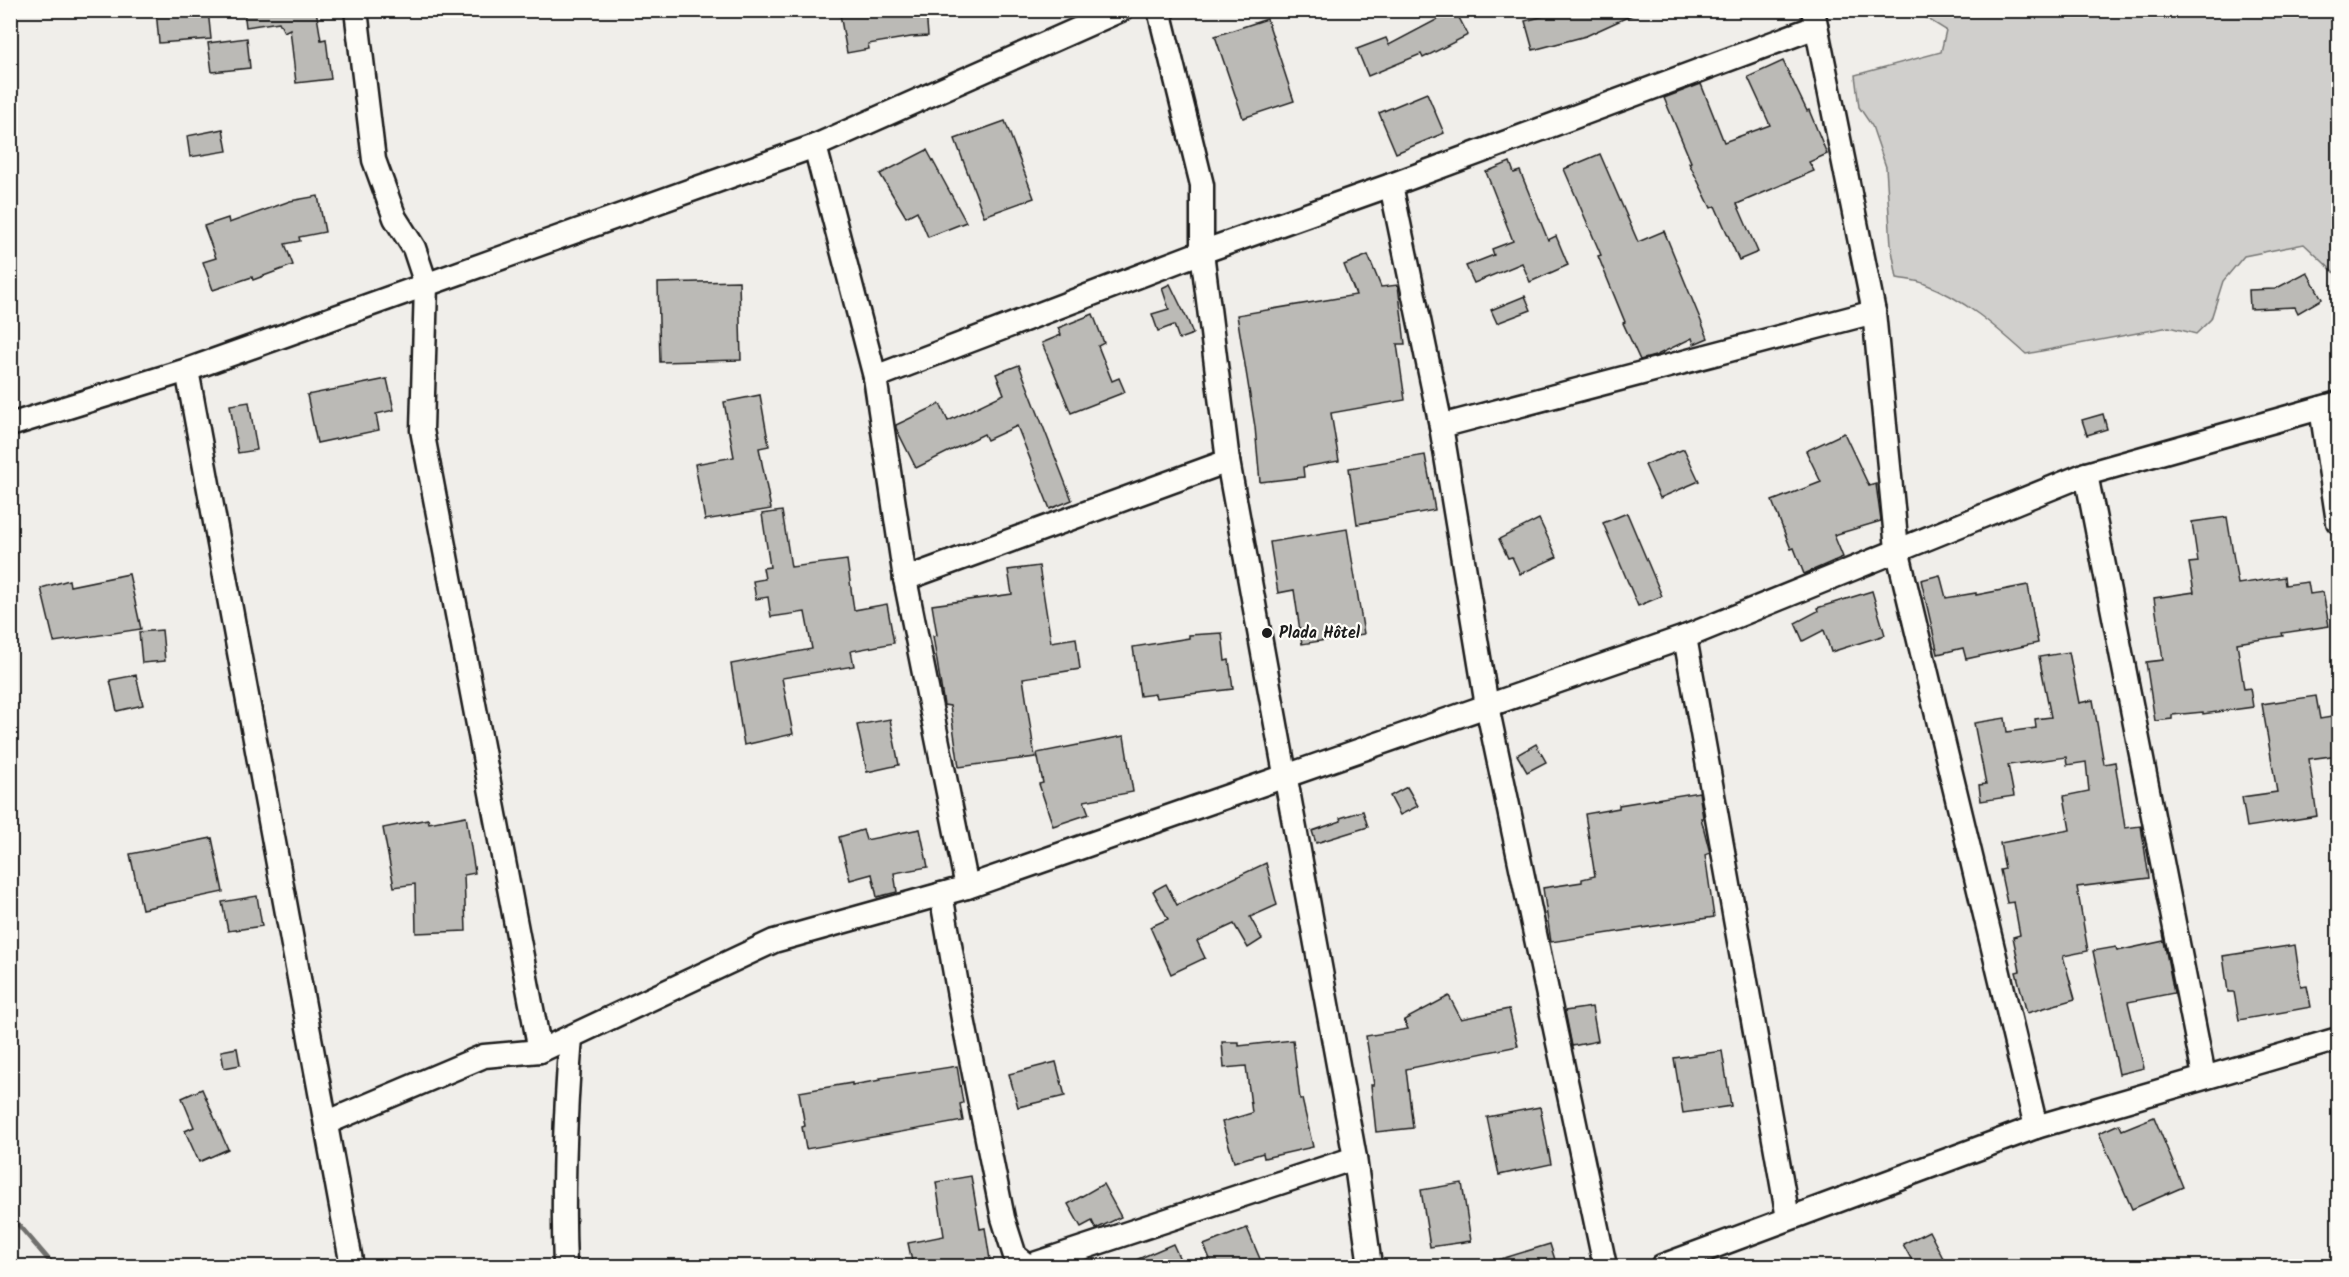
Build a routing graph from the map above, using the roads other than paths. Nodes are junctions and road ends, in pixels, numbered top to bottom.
1 (356, 10) edge
2 (1122, 10) edge
3 (1159, 10) edge
4 (1815, 19) edge
5 (814, 146) junction
6 (1391, 185) junction
7 (1202, 252) junction
8 (426, 284) junction
9 (1874, 312) junction
10 (187, 370) junction
11 (875, 377) junction
12 (2330, 405) edge
13 (10, 425) edge
14 (1441, 426) junction
15 (1228, 461) junction
16 (2086, 474) junction
17 (2338, 522) edge
18 (1898, 549) junction
19 (905, 579) junction
20 (1684, 638) junction
21 (1486, 706) junction
22 (1285, 776) junction
23 (967, 887) junction
24 (941, 894) junction
25 (571, 1037) junction
26 (2338, 1039) edge
27 (540, 1051) junction
28 (2204, 1076) junction
29 (326, 1123) junction
30 (2036, 1127) junction
31 (1355, 1158) junction
32 (1788, 1218) junction
33 (352, 1266) edge
34 (565, 1266) edge
35 (1370, 1266) edge
36 (1605, 1266) edge
37 (1662, 1266) edge

1 - 8 street
2 - 5 street
3 - 7 street
4 - 6 street
4 - 9 street
5 - 8 street
5 - 11 street
6 - 7 street
6 - 14 street
7 - 11 street
7 - 15 street
8 - 10 street
8 - 27 street
9 - 14 street
9 - 18 street
10 - 13 street
10 - 29 street
11 - 19 street
12 - 16 street
12 - 17 street
14 - 21 street
15 - 19 street
15 - 22 street
16 - 18 street
16 - 28 street
18 - 20 street
18 - 30 street
19 - 23 street
20 - 21 street
20 - 32 street
21 - 22 street
21 - 36 street
22 - 23 street
22 - 31 street
23 - 24 street
24 - 25 street
24 - 31 street
25 - 27 street
25 - 34 street
26 - 28 street
27 - 29 street
28 - 30 street
29 - 33 street
30 - 32 street
31 - 35 street
32 - 37 street

